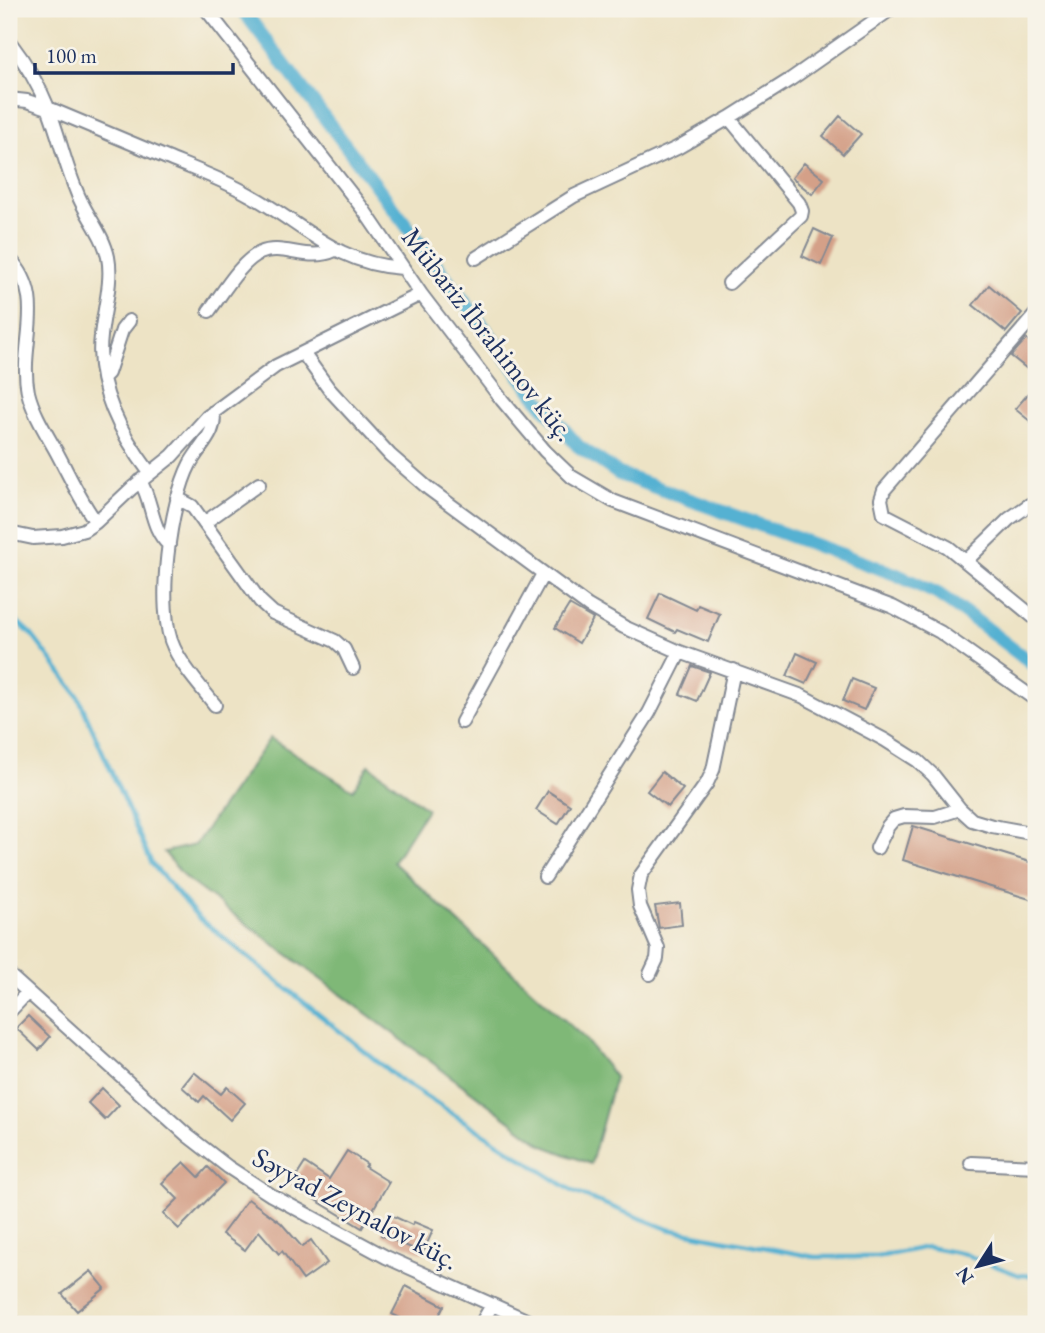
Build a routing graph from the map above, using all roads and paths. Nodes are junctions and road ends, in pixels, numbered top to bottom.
1 (206, 9) edge
2 (891, 9) edge
3 (9, 41) edge
4 (9, 99) edge
5 (48, 108) junction
6 (729, 118) junction
7 (335, 250) junction
8 (9, 258) edge
9 (477, 258) dead end
10 (402, 268) junction
11 (729, 283) dead end
12 (421, 294) junction
13 (209, 311) dead end
14 (1036, 314) edge
15 (129, 321) dead end
16 (303, 353) junction
17 (103, 377) junction
18 (213, 412) junction
19 (145, 477) junction
20 (259, 484) dead end
21 (177, 498) junction
22 (1029, 505) dead end
23 (96, 523) junction
24 (204, 523) junction
25 (9, 533) edge
26 (169, 545) junction
27 (967, 561) junction
28 (543, 574) junction
29 (1036, 619) edge
30 (680, 652) junction
31 (353, 668) dead end
32 (734, 670) junction
33 (1036, 700) edge
34 (215, 705) dead end
35 (462, 722) dead end
36 (960, 809) junction
37 (1036, 834) edge
38 (877, 848) dead end
39 (545, 877) dead end
40 (650, 974) dead end
41 (9, 975) edge
42 (28, 992) junction
43 (9, 1012) edge
44 (971, 1163) dead end
45 (1036, 1166) edge
46 (492, 1305) junction
47 (9, 1318) edge
48 (16, 1324) edge
49 (481, 1324) edge
50 (535, 1324) edge

1 - 10 street, Mübariz İbrahimov küç.
2 - 6 street
3 - 5 street
4 - 5 street
5 - 7 street
5 - 17 street
6 - 9 street
6 - 11 street
7 - 10 street
7 - 13 street
8 - 23 street
10 - 12 street, Mübariz İbrahimov küç.
12 - 16 street
12 - 33 street, Mübariz İbrahimov küç.
14 - 27 street
15 - 17 street
16 - 18 street
16 - 28 street
17 - 19 street
18 - 19 street
18 - 21 street
19 - 23 street
19 - 26 street
20 - 24 street
21 - 24 street
21 - 26 street
22 - 27 street
23 - 25 street
24 - 31 street
26 - 34 street
27 - 29 street
28 - 30 street
28 - 35 street
30 - 32 street
30 - 39 street
32 - 36 street
32 - 40 street
36 - 37 street
36 - 38 street
41 - 42 street, Səyyad Zeynalov küç.
42 - 43 street
42 - 46 street, Səyyad Zeynalov küç.
44 - 45 street
46 - 49 street
46 - 50 street, Səyyad Zeynalov küç.
47 - 48 street

